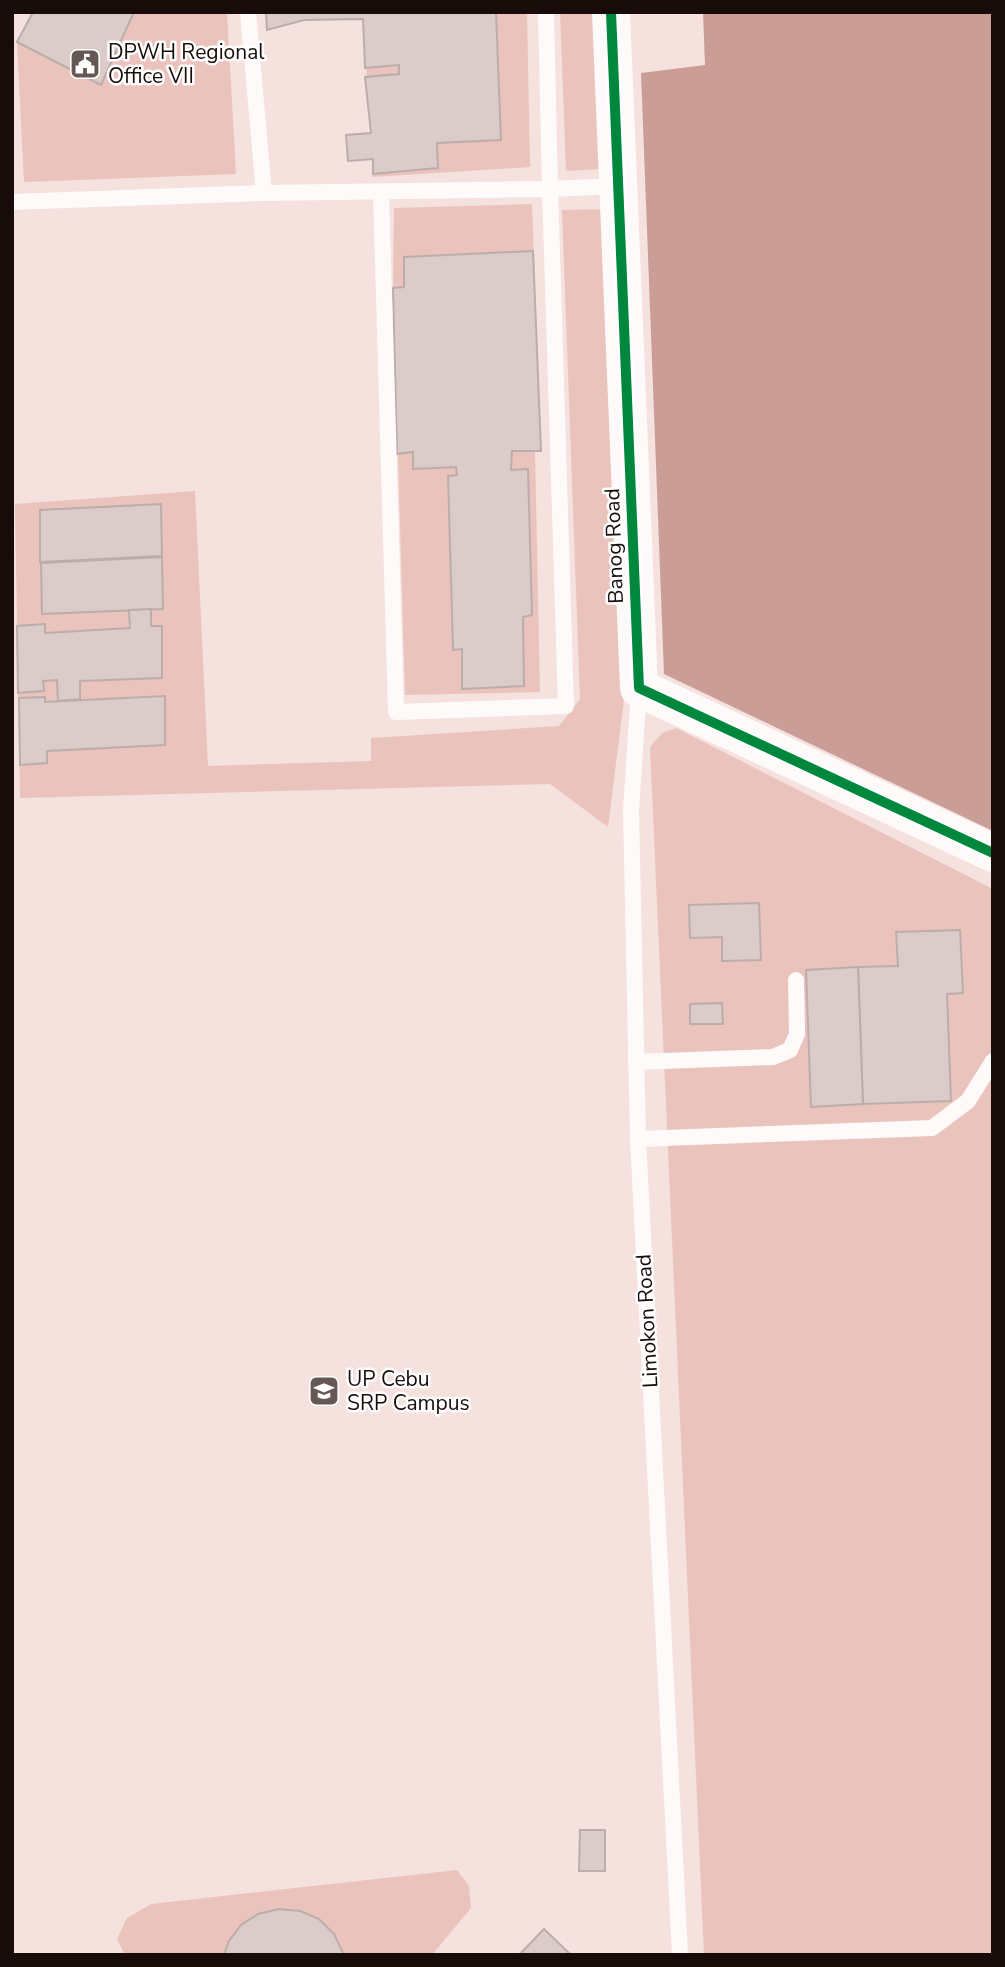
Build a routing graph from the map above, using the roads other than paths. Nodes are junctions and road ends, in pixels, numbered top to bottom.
1 (248, 12) edge
2 (546, 12) edge
3 (611, 12) edge
4 (619, 186) junction
5 (550, 188) junction
6 (381, 192) junction
7 (264, 193) junction
8 (12, 202) edge
9 (639, 688) junction
10 (993, 853) edge
11 (796, 980) dead end
12 (993, 1061) edge
13 (636, 1062) junction
14 (638, 1139) junction
15 (680, 1955) edge

1 - 7 lane
2 - 5 lane
3 - 4 street, Banog Road
4 - 5 lane
4 - 9 street, Banog Road
5 - 6 lane
5 - 6 lane
6 - 7 lane
7 - 8 lane
9 - 10 street
9 - 13 lane, Limokon Road
11 - 13 lane
12 - 14 lane
13 - 14 lane, Limokon Road
14 - 15 lane, Limokon Road

